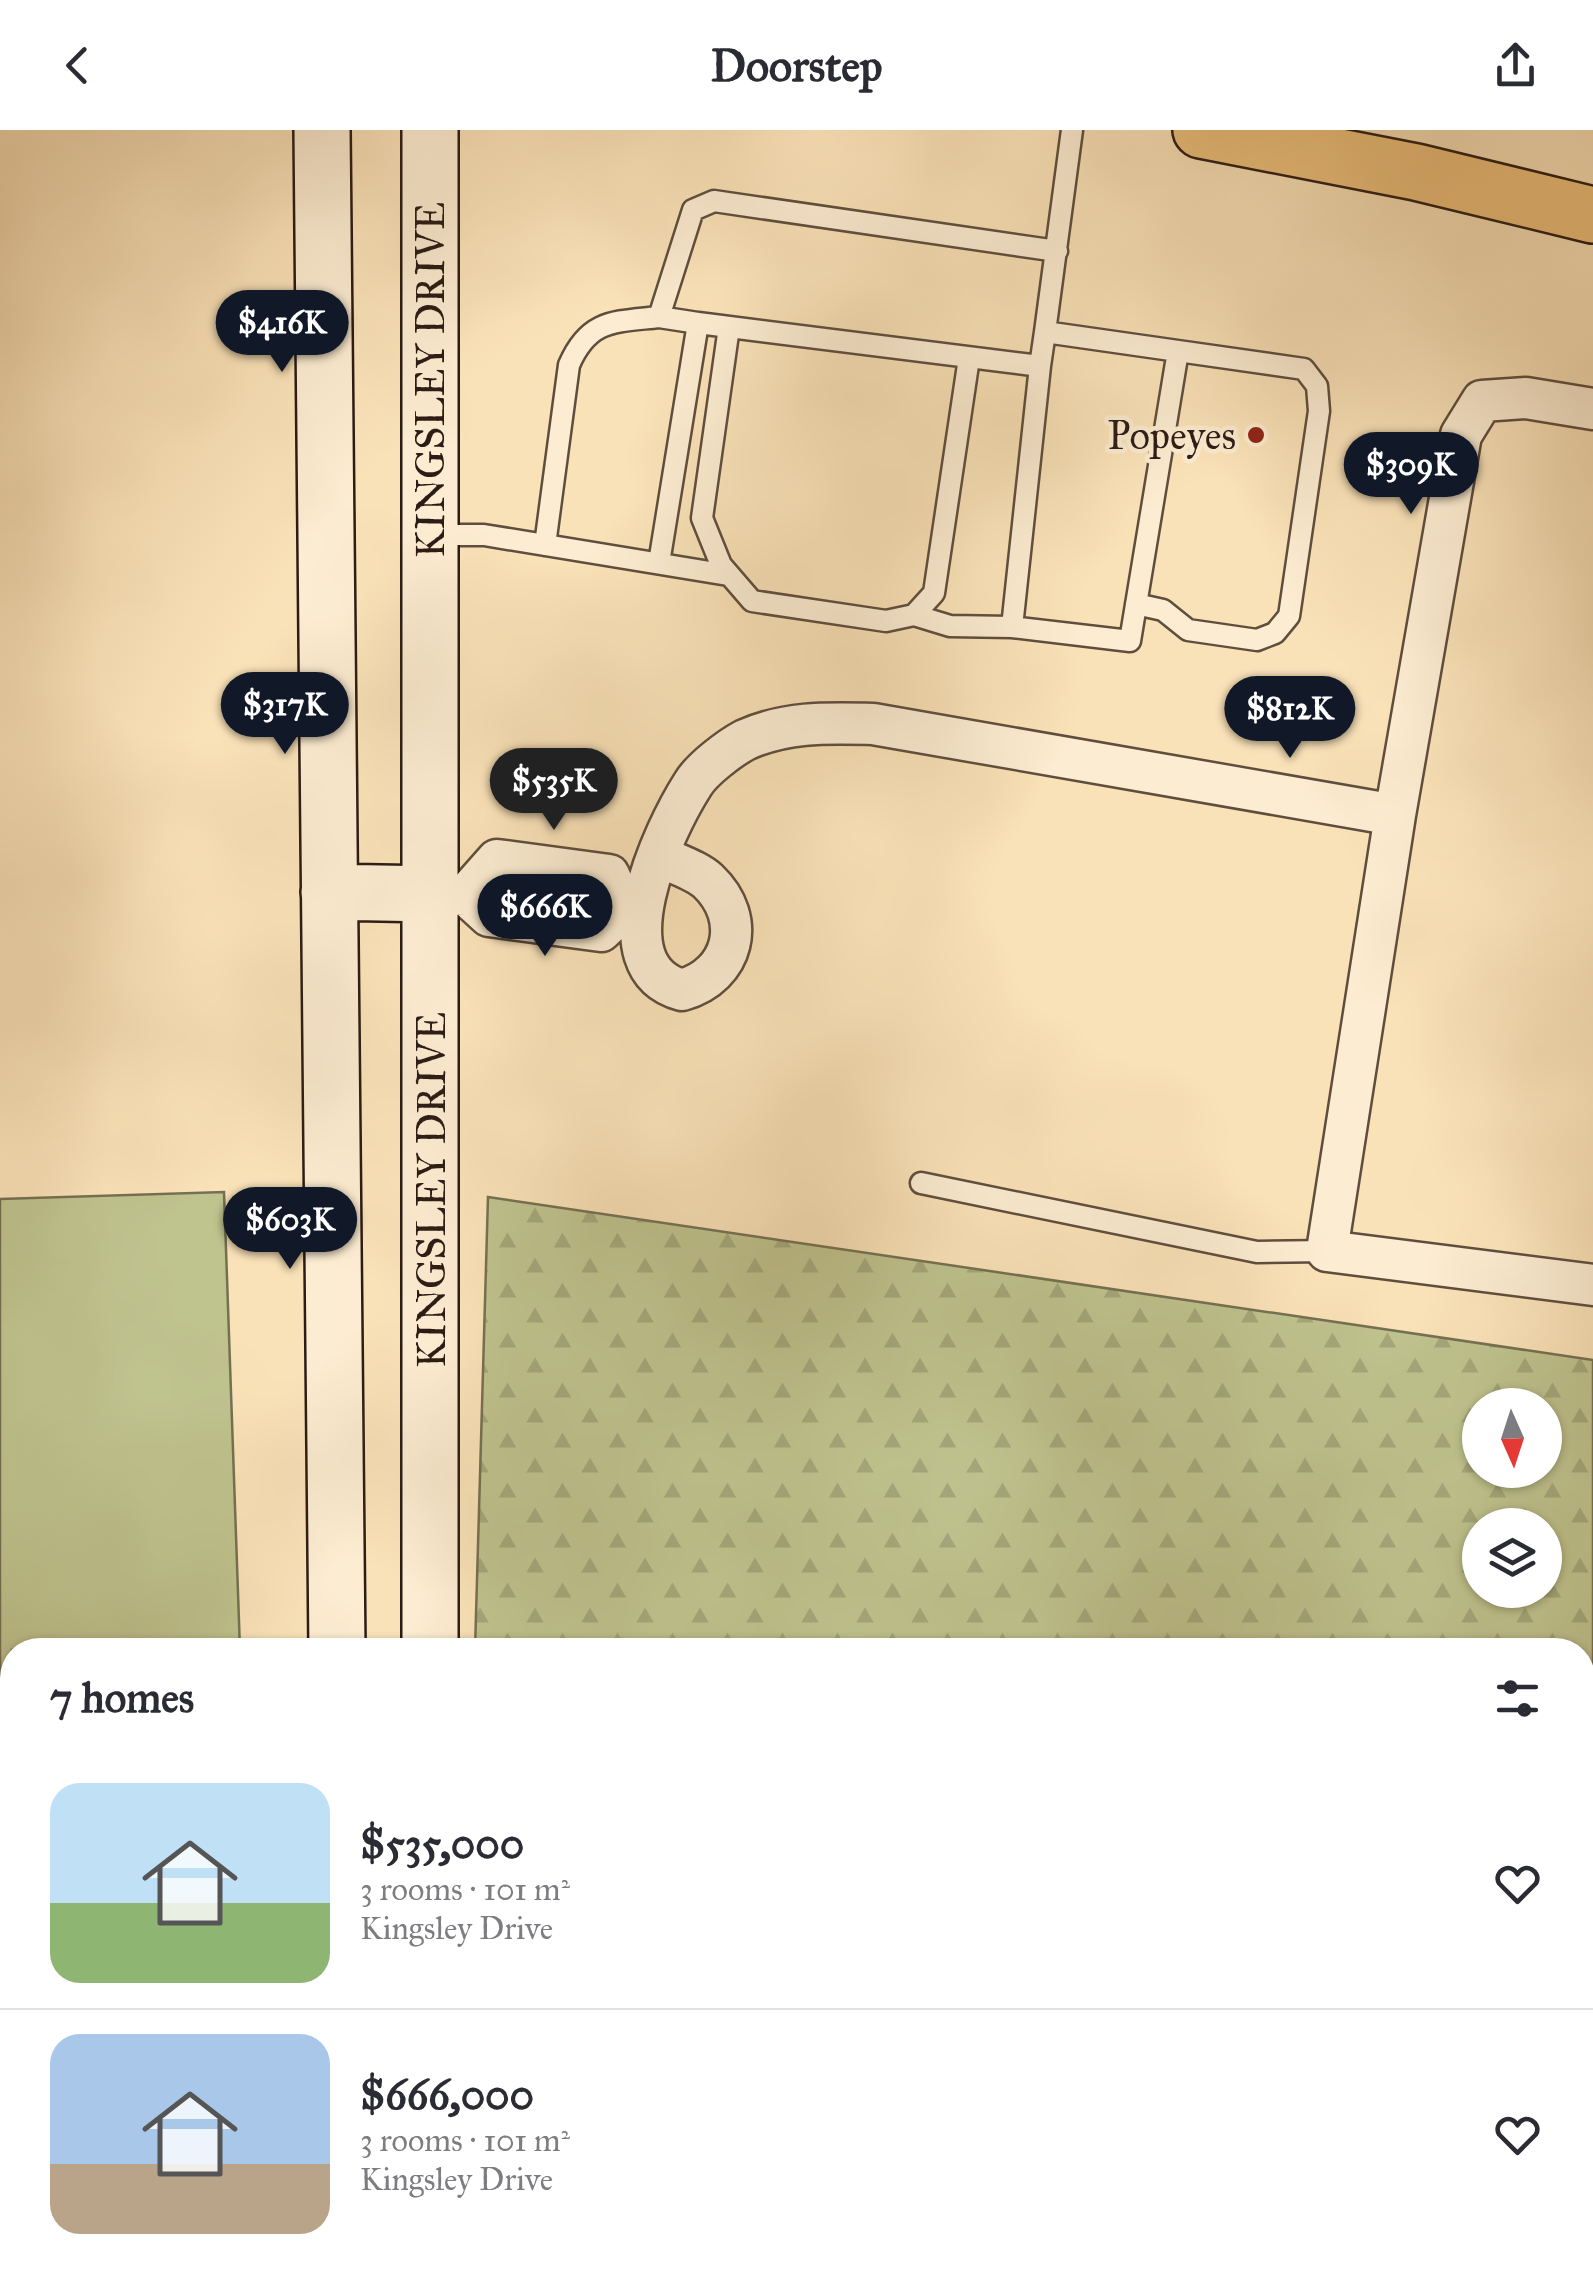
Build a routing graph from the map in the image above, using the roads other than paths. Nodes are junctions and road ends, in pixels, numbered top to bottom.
1 (322, 130) edge
2 (430, 130) edge
3 (1072, 130) edge
4 (1202, 130) edge
5 (1593, 215) edge
6 (1057, 252) junction
7 (659, 317) junction
8 (698, 323) junction
9 (729, 327) junction
10 (1045, 332) junction
11 (1178, 351) junction
12 (969, 358) junction
13 (1040, 366) junction
14 (1593, 409) edge
15 (430, 535) junction
16 (545, 545) junction
17 (659, 563) junction
18 (728, 576) junction
19 (1136, 604) junction
20 (914, 615) junction
21 (1012, 628) junction
22 (1395, 814) junction
23 (660, 856) junction
24 (329, 892) junction
25 (449, 894) junction
26 (631, 911) junction
27 (921, 1183) dead end
28 (1327, 1251) junction
29 (1593, 1285) edge
30 (337, 1638) edge
31 (430, 1638) edge

1 - 24 street
2 - 15 street, KINGSLEY DRIVE
3 - 6 lane
4 - 5 main road
6 - 7 lane
6 - 10 lane
7 - 8 lane
7 - 16 lane
8 - 9 lane
8 - 17 lane
9 - 12 lane
9 - 18 lane
10 - 11 lane
10 - 13 lane
11 - 19 lane
11 - 19 lane
12 - 13 lane
12 - 20 lane
13 - 21 lane
14 - 22 street
15 - 16 lane
15 - 25 street, KINGSLEY DRIVE
16 - 17 lane
17 - 18 lane
18 - 20 lane
19 - 21 lane
20 - 21 lane
22 - 23 street
22 - 28 street
23 - 26 street
23 - 26 street
24 - 25 street
24 - 30 street
25 - 26 street
25 - 26 street
25 - 31 street, KINGSLEY DRIVE
27 - 28 lane
28 - 29 street

